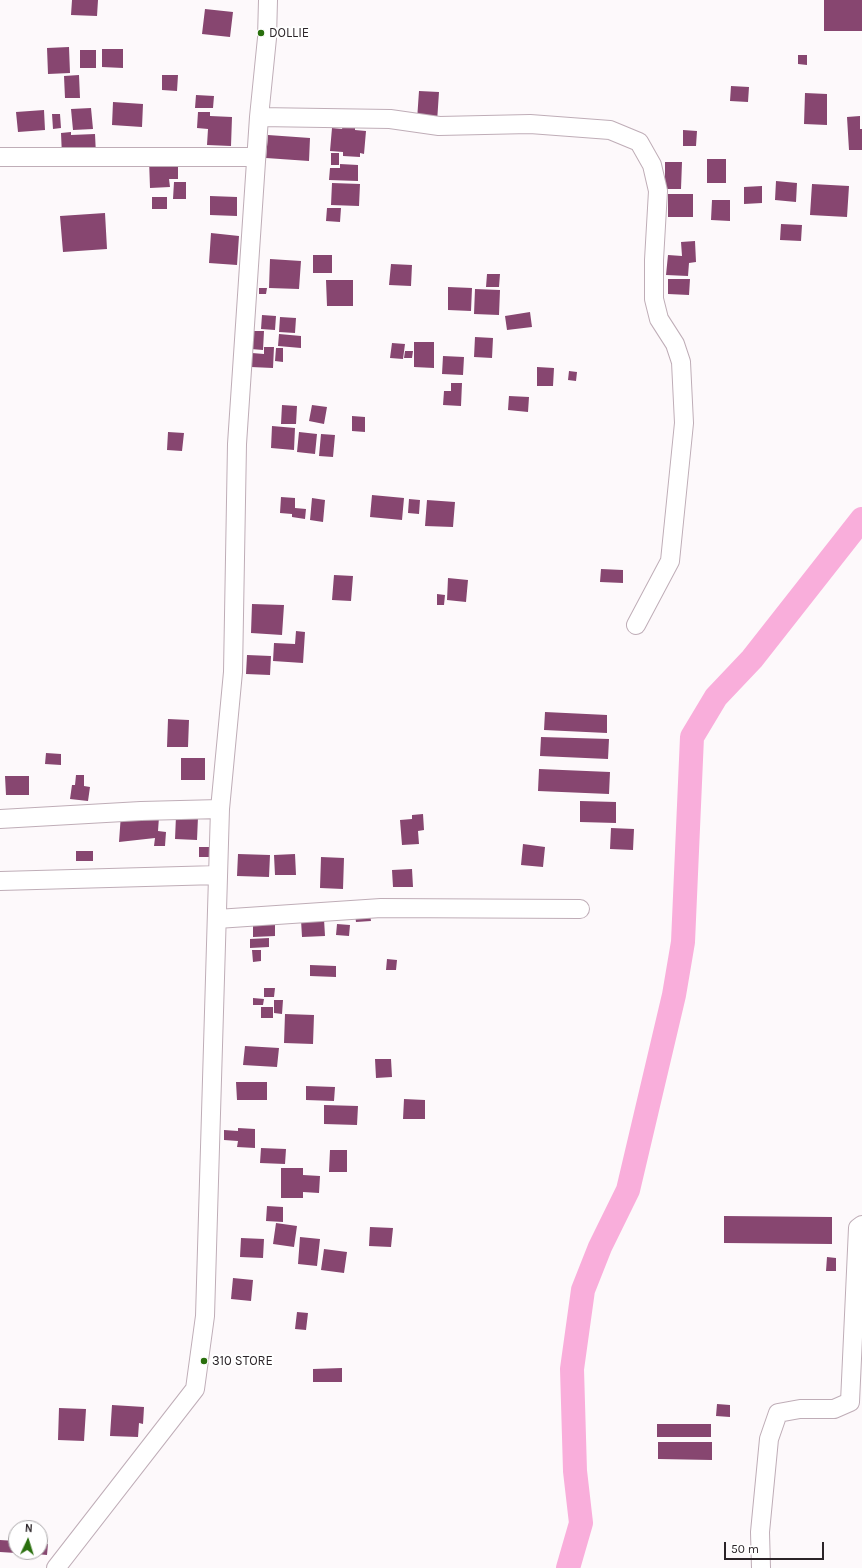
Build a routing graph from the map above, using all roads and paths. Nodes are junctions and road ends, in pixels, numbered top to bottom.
1 (268, 0) edge
2 (259, 117) junction
3 (0, 157) edge
4 (256, 157) junction
5 (636, 625) dead end
6 (220, 809) junction
7 (0, 819) edge
8 (218, 875) junction
9 (0, 881) edge
10 (580, 909) dead end
11 (217, 919) junction
12 (862, 1225) edge
13 (56, 1568) edge
14 (761, 1568) edge

1 - 2 street
2 - 4 street
2 - 5 street
3 - 4 street
4 - 6 street
6 - 7 street
6 - 8 street
8 - 9 street
8 - 11 street
10 - 11 street
11 - 13 street
12 - 14 street

